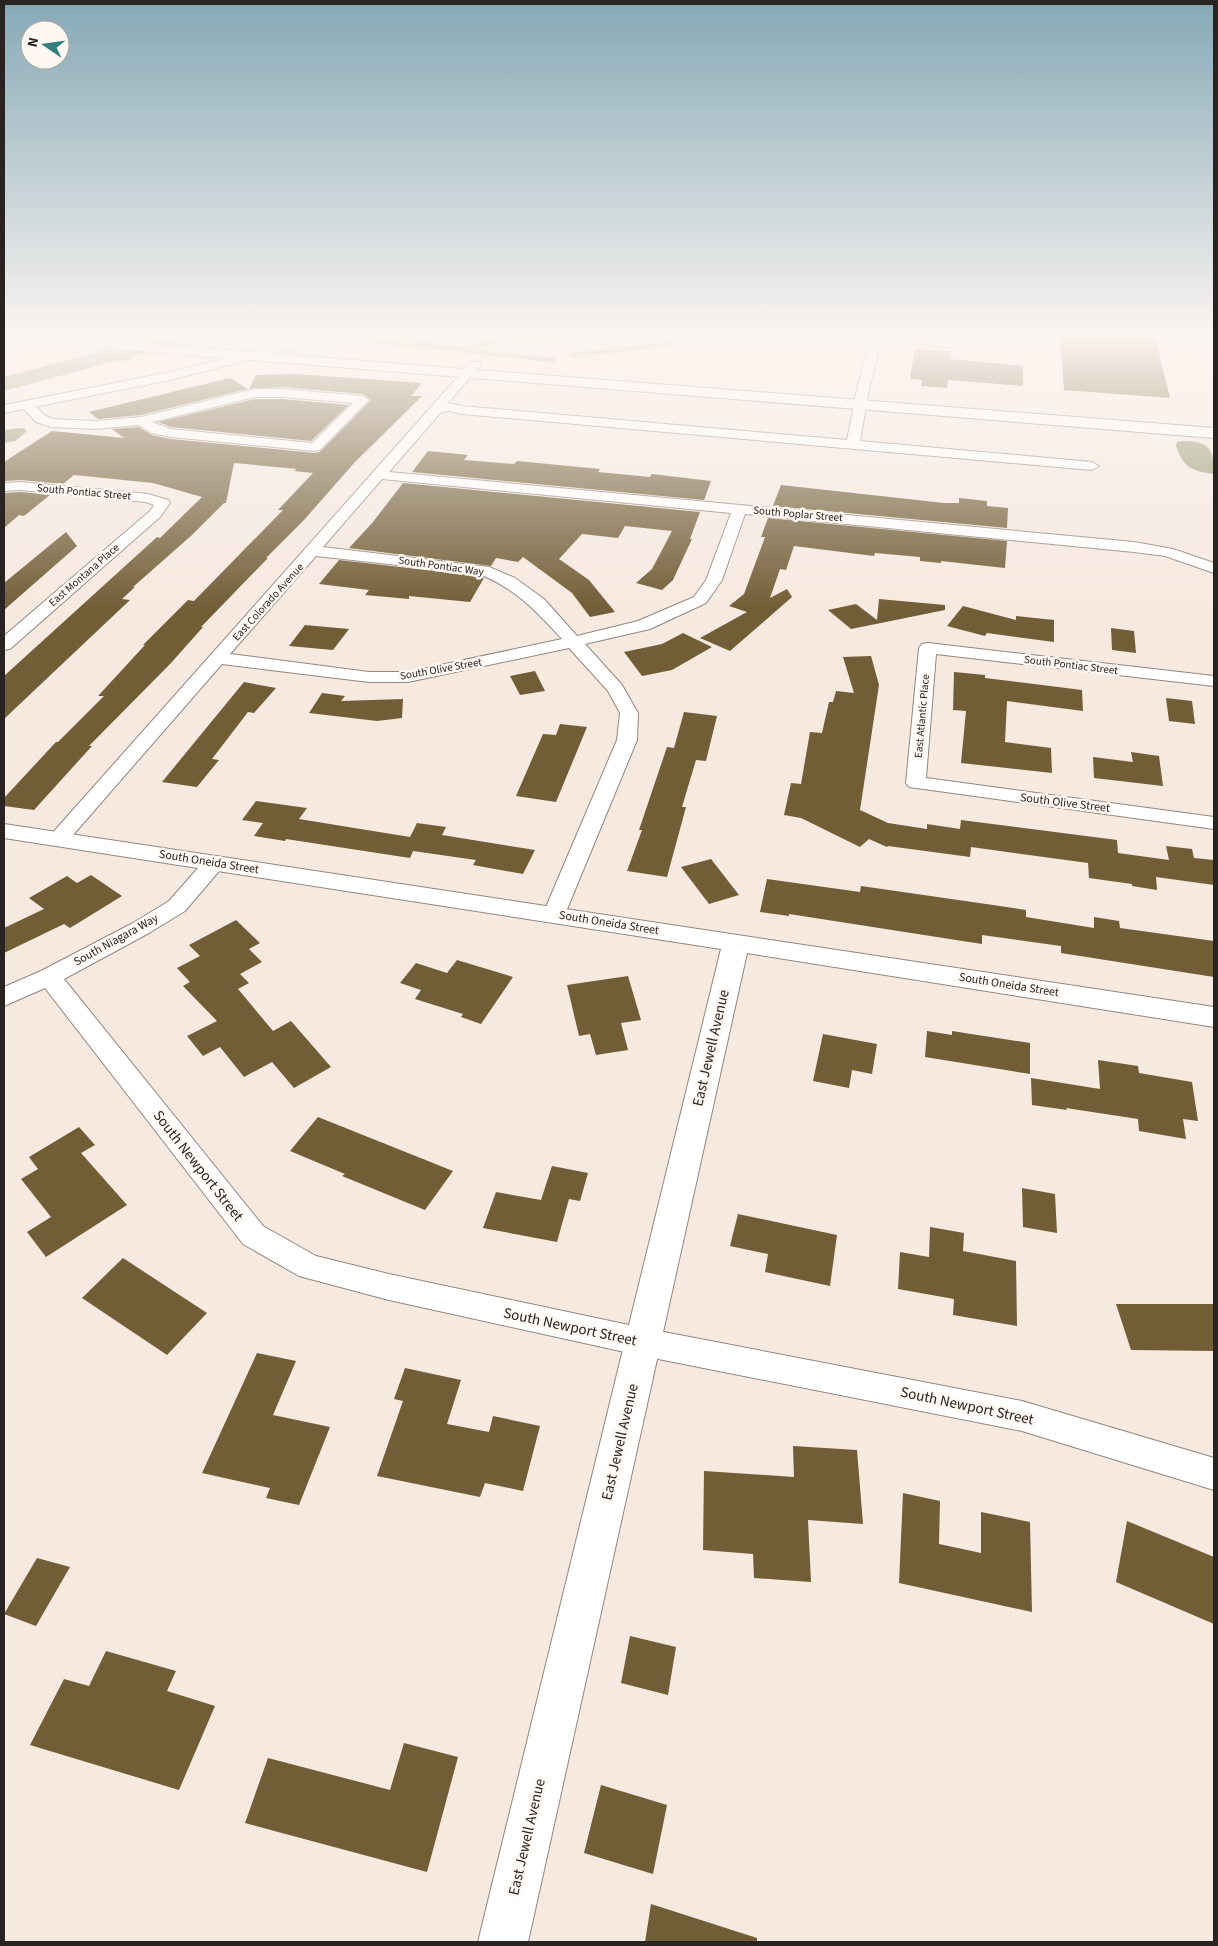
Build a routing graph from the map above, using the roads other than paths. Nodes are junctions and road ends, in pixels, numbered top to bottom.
1 (153, 428) edge
2 (335, 428) edge
3 (423, 428) edge
4 (667, 428) edge
5 (857, 428) edge
6 (1162, 428) edge
7 (1214, 433) edge
8 (853, 444) junction
9 (1092, 466) dead end
10 (379, 475) junction
11 (4, 487) edge
12 (163, 503) joint
13 (740, 509) junction
14 (313, 551) junction
15 (1214, 568) edge
16 (574, 642) junction
17 (4, 646) edge
18 (928, 648) joint
19 (218, 658) junction
20 (1214, 681) edge
21 (916, 783) joint
22 (1214, 822) edge
23 (4, 831) edge
24 (58, 838) junction
25 (214, 864) junction
26 (554, 914) junction
27 (736, 942) junction
28 (48, 977) junction
29 (4, 997) edge
30 (1214, 1017) edge
31 (643, 1342) junction
32 (1214, 1474) edge
33 (503, 1942) edge

1 - 2 street
3 - 10 street, East Colorado Avenue
4 - 8 street
5 - 8 street
6 - 7 main road
8 - 9 street
10 - 13 street, South Poplar Street
10 - 14 street, East Colorado Avenue
11 - 12 street, South Pontiac Street
12 - 17 street, East Montana Place
13 - 15 street, South Poplar Street
13 - 16 street
14 - 16 street, South Pontiac Way
14 - 19 street, East Colorado Avenue
16 - 19 street, South Olive Street
16 - 26 street
18 - 20 street, South Pontiac Street
18 - 21 street, East Atlantic Place
19 - 24 street, East Colorado Avenue
21 - 22 street, South Olive Street
23 - 24 main road, South Oneida Street
24 - 25 main road, South Oneida Street
25 - 26 main road, South Oneida Street
25 - 28 street, South Niagara Way
26 - 27 main road, South Oneida Street
27 - 30 main road, South Oneida Street
27 - 31 main road, East Jewell Avenue
28 - 29 street, South Niagara Way
28 - 31 street, South Newport Street
31 - 32 street, South Newport Street
31 - 33 main road, East Jewell Avenue

